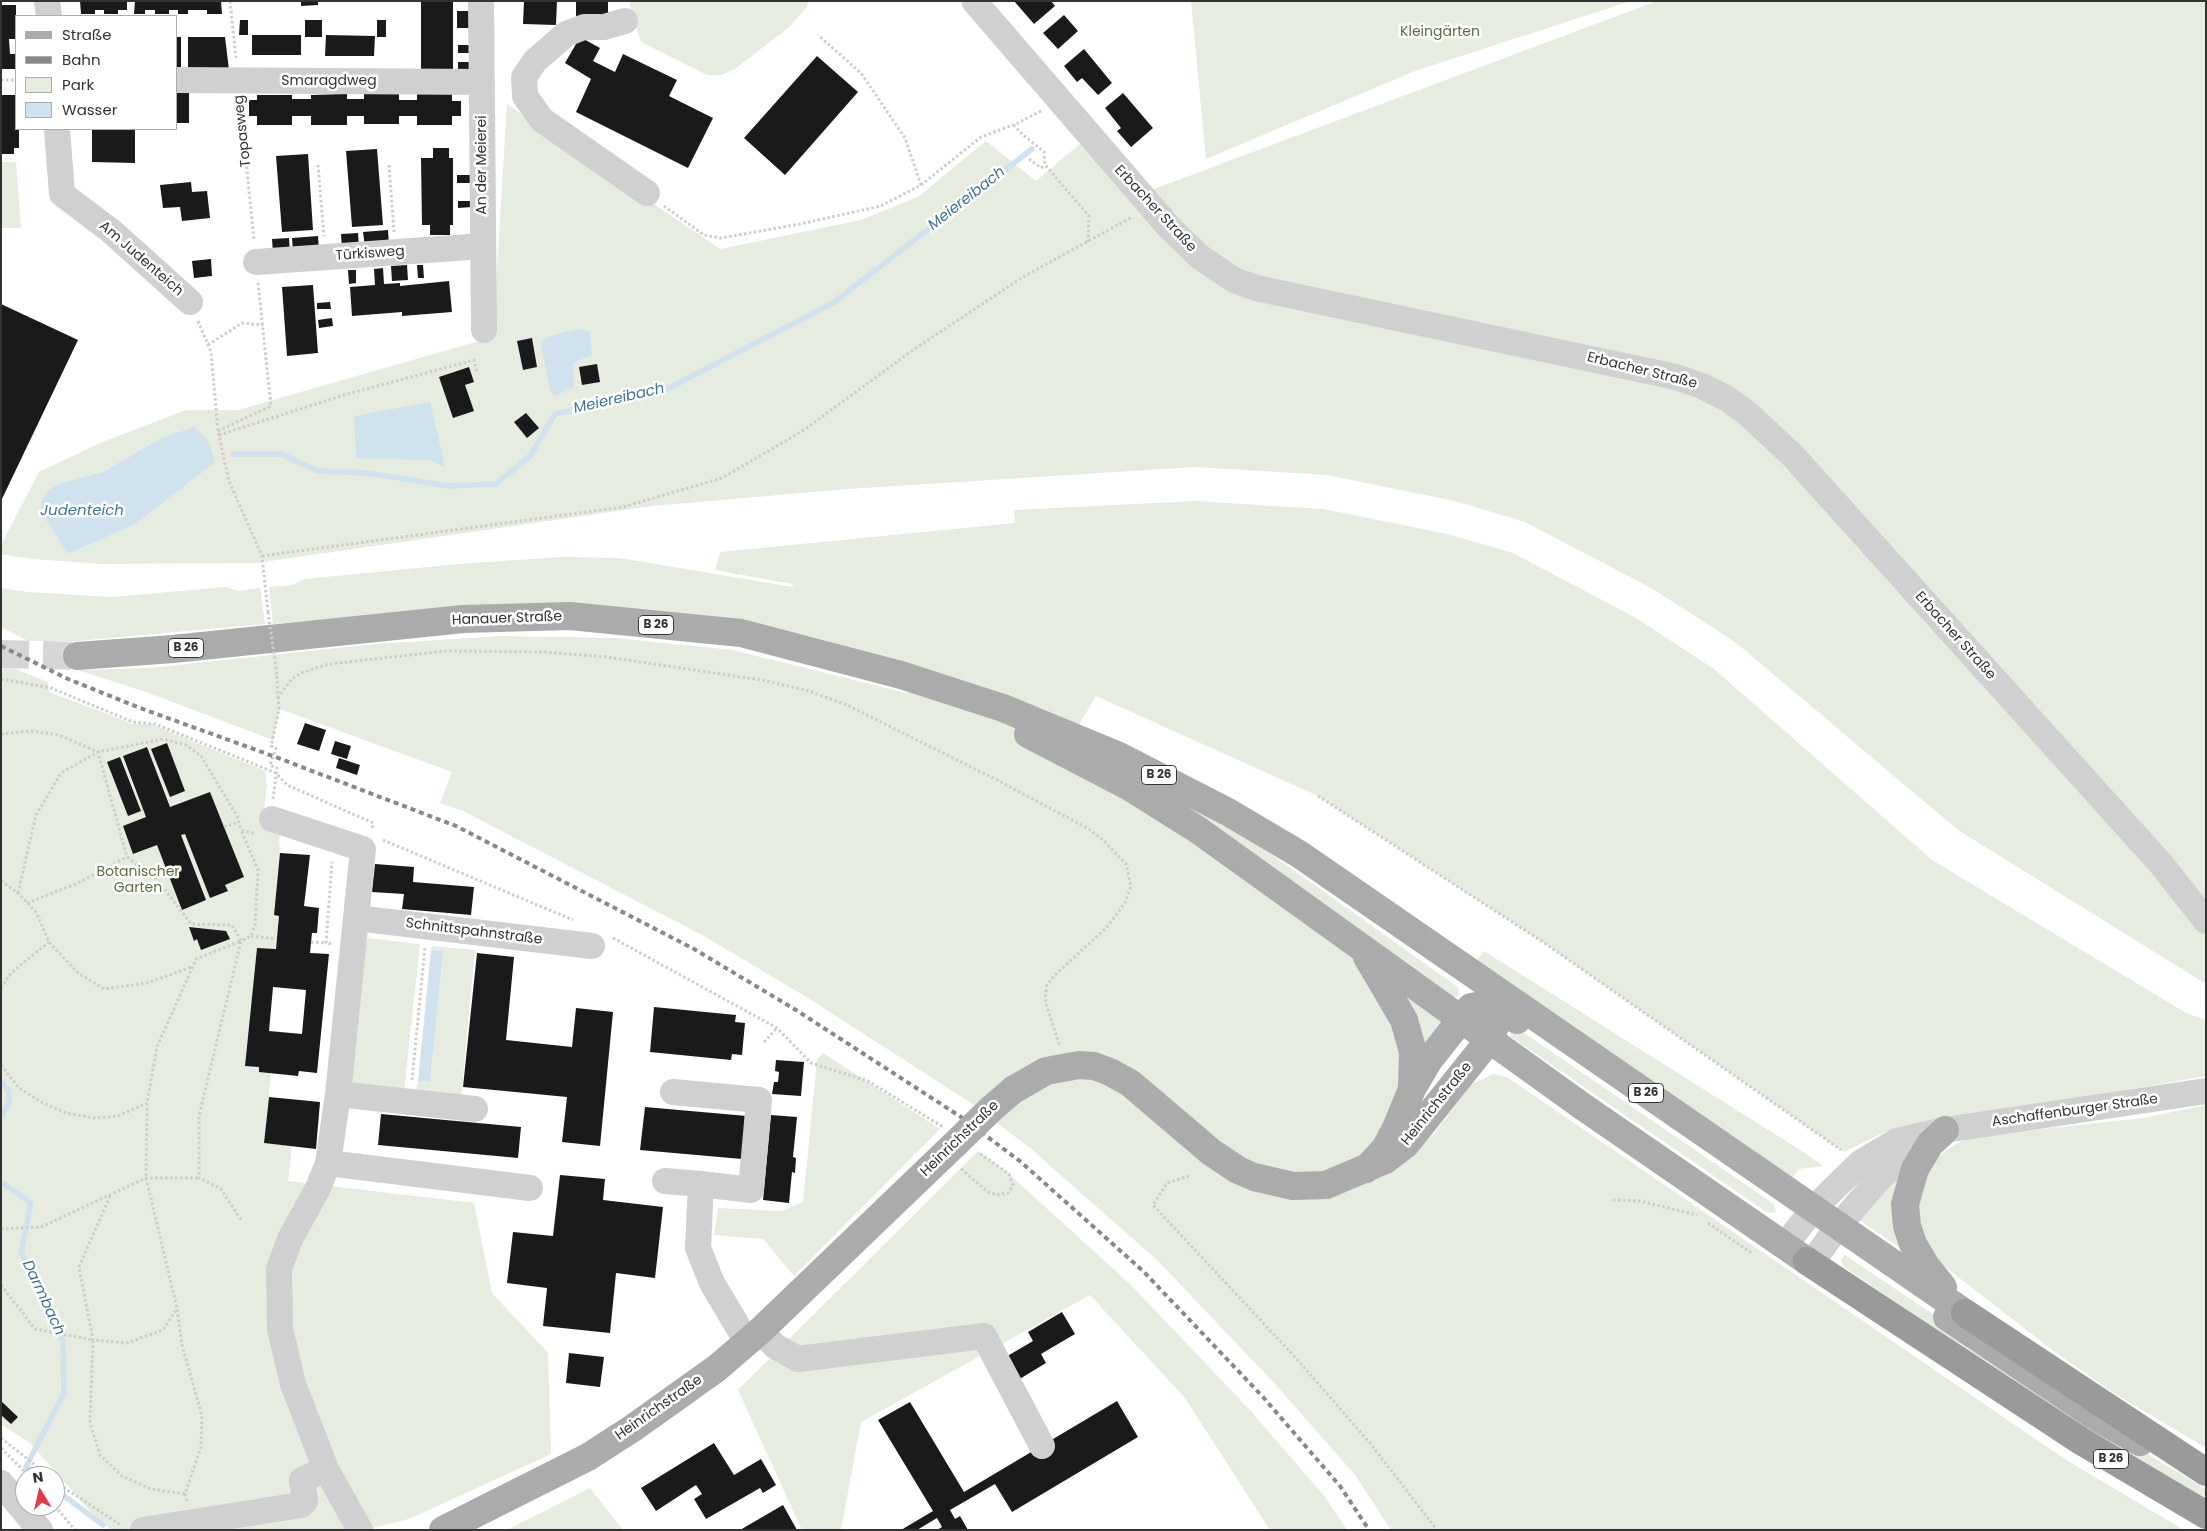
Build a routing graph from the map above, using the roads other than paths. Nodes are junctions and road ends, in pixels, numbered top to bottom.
1 (48, 1) edge
2 (481, 1) edge
3 (974, 1) edge
4 (49, 15) edge
5 (625, 21) dead end
6 (178, 80) edge
7 (482, 82) junction
8 (57, 130) edge
9 (647, 193) road end
10 (483, 246) junction
11 (256, 262) road end
12 (190, 302) road end
13 (484, 330) dead end
14 (77, 656) tunnel mouth
15 (931, 685) junction
16 (266, 827) road end
17 (356, 918) junction
18 (2206, 921) edge
19 (1347, 936) junction
20 (600, 941) road end
21 (1503, 1003) junction
22 (1460, 1018) junction
23 (1490, 1040) junction
24 (1412, 1089) junction
25 (2206, 1091) edge
26 (673, 1092) dead end
27 (338, 1094) junction
28 (475, 1109) dead end
29 (1945, 1130) junction
30 (328, 1163) junction
31 (1366, 1169) junction
32 (665, 1181) dead end
33 (701, 1184) junction
34 (530, 1188) dead end
35 (1810, 1213) junction
36 (1835, 1231) junction
37 (1797, 1254) junction
38 (1965, 1313) junction
39 (754, 1336) junction
40 (1042, 1446) dead end
41 (326, 1469) junction
42 (2206, 1472) edge
43 (2206, 1477) edge
44 (1, 1483) edge
45 (2206, 1515) edge
46 (40, 1530) edge
47 (143, 1530) edge
48 (360, 1530) edge
49 (443, 1530) edge

1 - 4 street
2 - 7 street, An der Meierei
3 - 18 street, Erbacher Straße
5 - 9 street
6 - 7 street, Smaragdweg
7 - 10 street, An der Meierei
8 - 12 street, Am Judenteich
10 - 11 street, Türkisweg
10 - 13 street, An der Meierei
14 - 15 main road, Hanauer Straße / B 26
15 - 19 main road, B 26
15 - 21 main road, B 26
16 - 17 street
17 - 20 street, Schnittspahnstraße
17 - 27 street
19 - 22 main road, B 26
19 - 24 main road
21 - 22 main road
21 - 23 main road, Heinrichstraße
21 - 35 main road, B 26
22 - 23 main road, B 26
22 - 24 main road
23 - 31 main road, Heinrichstraße
23 - 37 main road, B 26
24 - 31 main road
25 - 29 street, Aschaffenburger Straße
26 - 33 street
27 - 28 street
27 - 30 street
29 - 35 street, Aschaffenburger Straße
29 - 36 street, Aschaffenburger Straße
29 - 38 main road
30 - 34 street
30 - 41 street
31 - 39 main road, Heinrichstraße, bridge
32 - 33 street
33 - 39 street
35 - 36 main road
35 - 37 street, Aschaffenburger Straße
36 - 37 street, Aschaffenburger Straße
36 - 38 main road
36 - 43 main road, B 26
37 - 45 highway, B 26
38 - 42 highway
39 - 40 street
39 - 49 main road, Heinrichstraße
41 - 47 street
41 - 48 street
44 - 46 street

